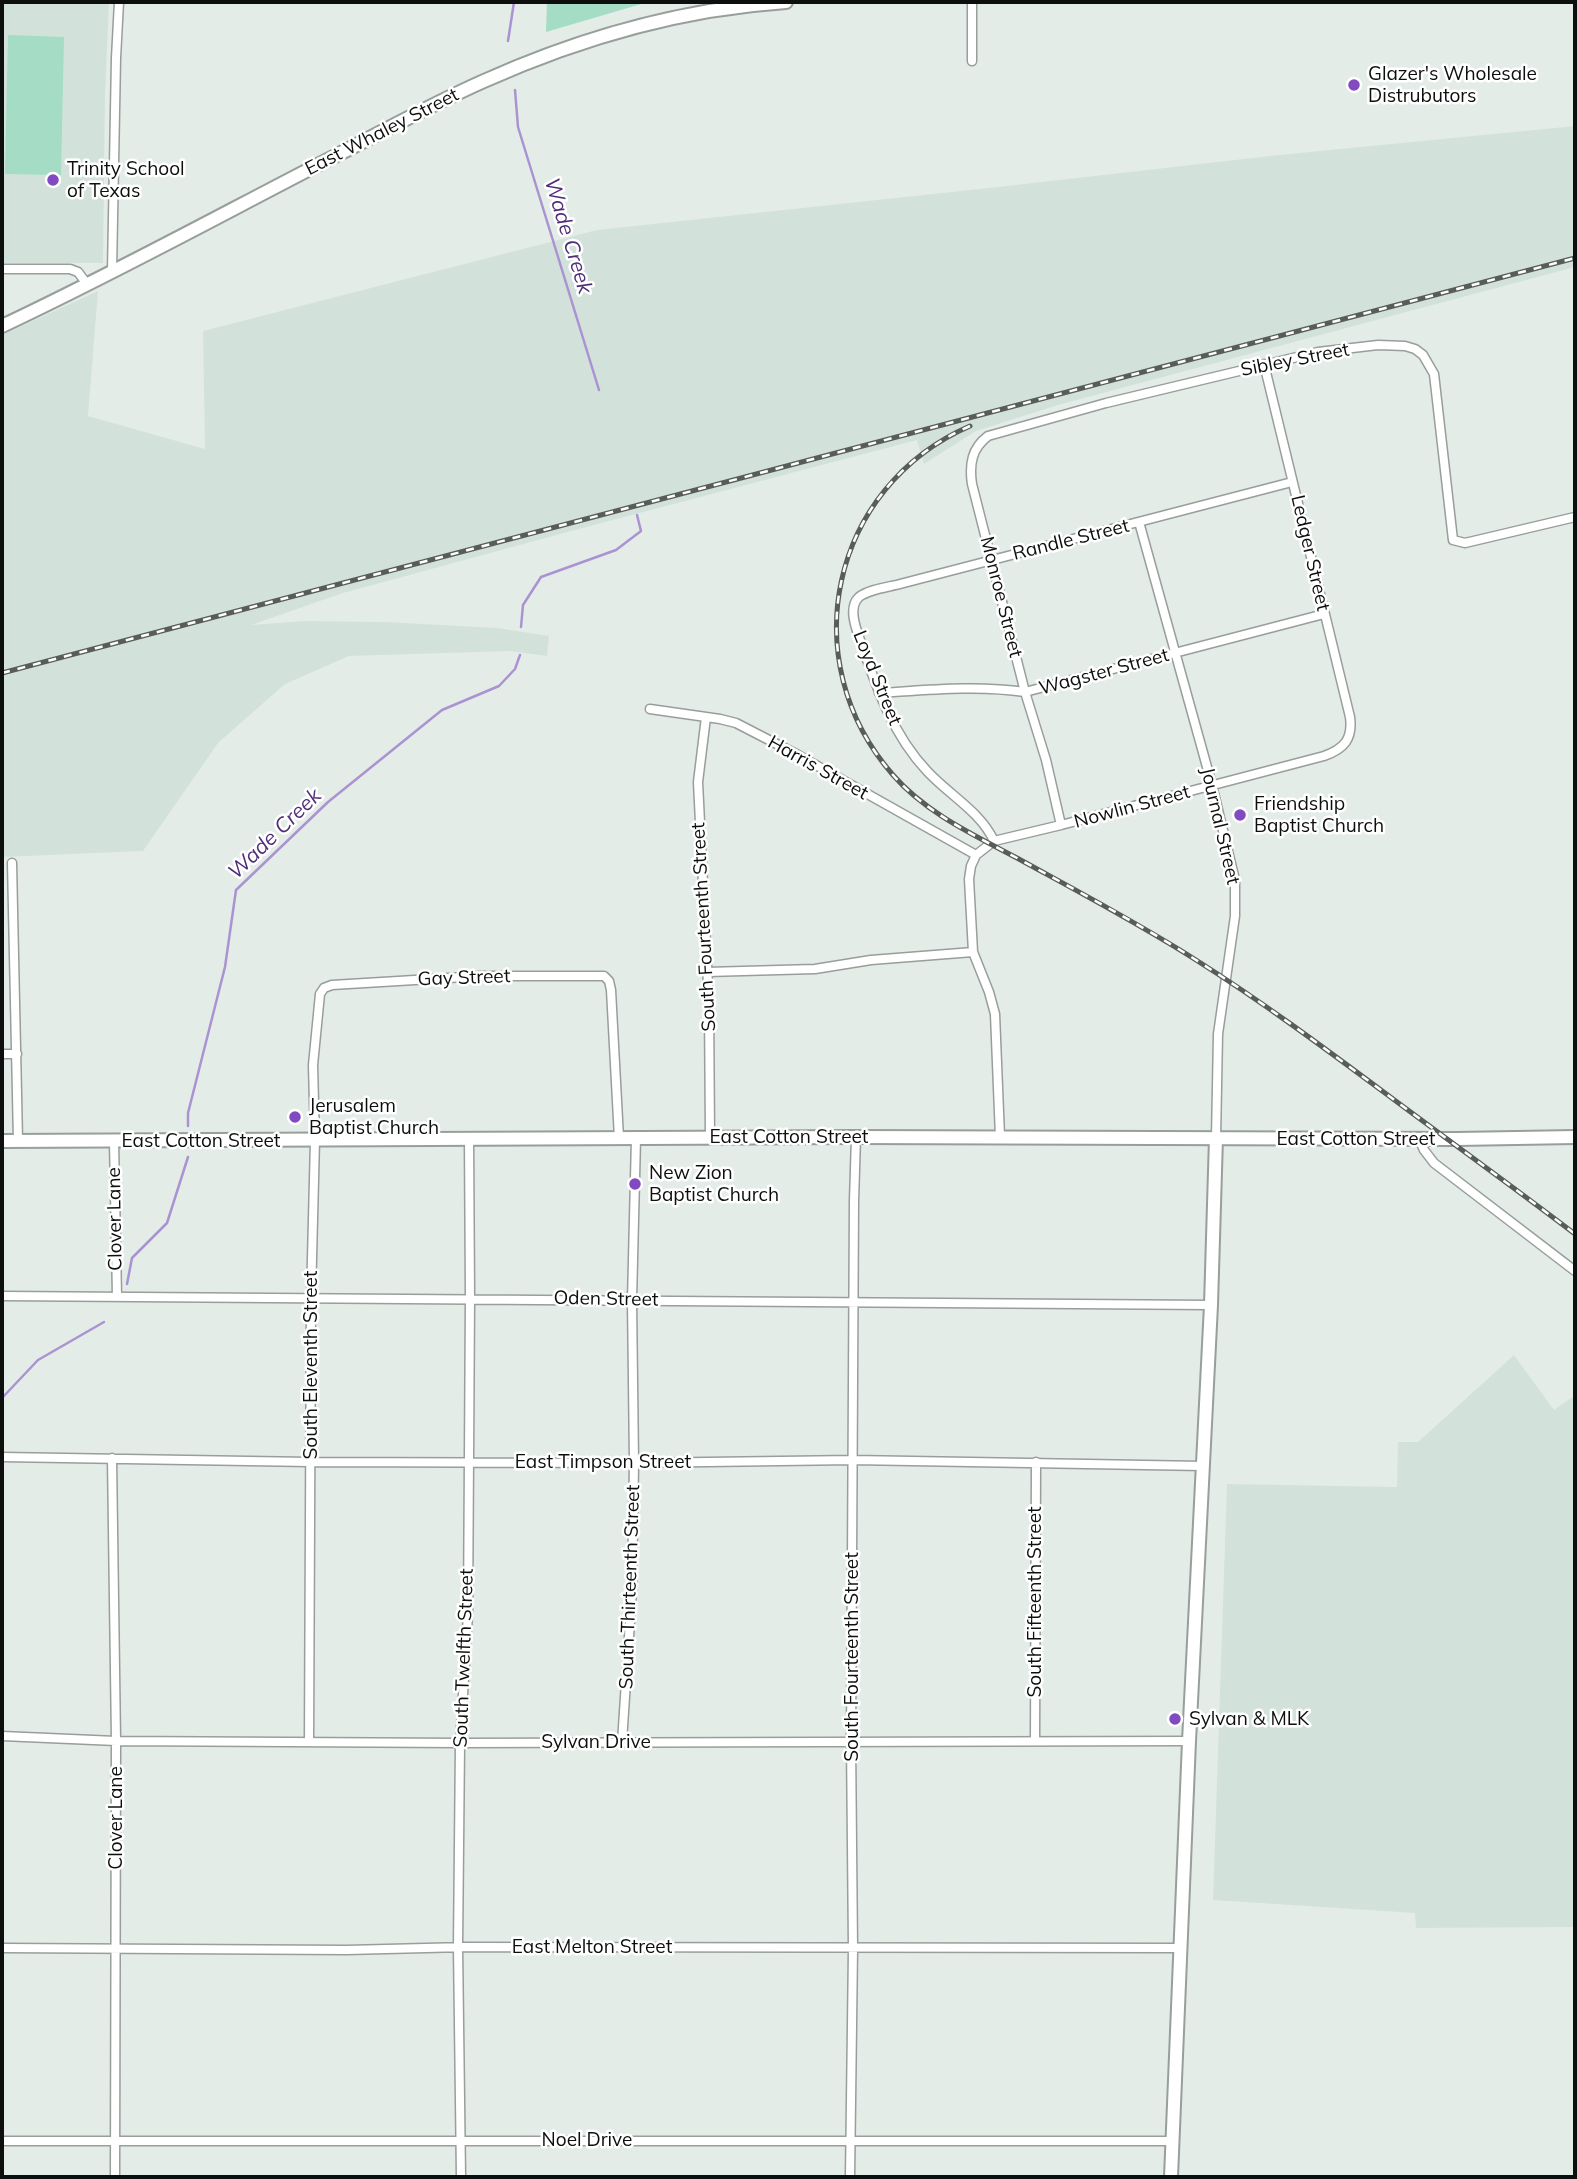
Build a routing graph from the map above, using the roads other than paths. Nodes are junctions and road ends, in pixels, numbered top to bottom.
1 (119, 2) edge
2 (786, 2) edge
3 (972, 2) edge
4 (972, 61) dead end
5 (2, 269) edge
6 (112, 271) junction
7 (87, 284) junction
8 (2, 326) edge
9 (1264, 364) junction
10 (975, 449) joint
11 (1292, 482) junction
12 (1575, 517) edge
13 (1139, 522) junction
14 (993, 560) junction
15 (855, 606) joint
16 (1324, 614) junction
17 (1175, 653) junction
18 (1025, 692) junction
19 (880, 693) junction
20 (650, 709) dead end
21 (706, 717) junction
22 (1347, 743) joint
23 (1212, 785) junction
24 (1061, 825) junction
25 (994, 841) junction
26 (976, 855) junction
27 (12, 863) dead end
28 (973, 951) junction
29 (707, 972) junction
30 (322, 989) joint
31 (2, 1054) edge
32 (17, 1054) junction
33 (710, 1137) junction
34 (856, 1137) junction
35 (1000, 1137) junction
36 (1575, 1137) edge
37 (619, 1138) junction
38 (636, 1138) junction
39 (1216, 1138) junction
40 (469, 1139) junction
41 (1419, 1139) junction
42 (315, 1140) junction
43 (2, 1141) edge
44 (18, 1141) junction
45 (114, 1141) junction
46 (1575, 1271) edge
47 (2, 1296) edge
48 (117, 1297) junction
49 (311, 1298) junction
50 (470, 1298) junction
51 (632, 1300) junction
52 (853, 1301) junction
53 (1211, 1305) junction
54 (2, 1457) edge
55 (112, 1458) junction
56 (853, 1461) junction
57 (310, 1462) junction
58 (469, 1462) junction
59 (1036, 1462) junction
60 (634, 1463) junction
61 (1203, 1466) junction
62 (2, 1737) edge
63 (116, 1741) junction
64 (309, 1741) junction
65 (1035, 1741) junction
66 (1189, 1741) junction
67 (460, 1742) junction
68 (622, 1742) junction
69 (851, 1742) junction
70 (458, 1947) junction
71 (2, 1948) edge
72 (1182, 1948) junction
73 (116, 1949) junction
74 (853, 1949) junction
75 (461, 2140) junction
76 (850, 2140) junction
77 (2, 2141) edge
78 (115, 2141) junction
79 (1173, 2141) junction
80 (115, 2177) edge
81 (461, 2177) edge
82 (850, 2177) edge
83 (1171, 2177) edge

1 - 6 street
2 - 6 street, East Whaley Street
3 - 4 street
5 - 7 street
6 - 7 street, East Whaley Street
7 - 8 street, East Whaley Street
9 - 10 street, Sibley Street
9 - 11 street, Ledger Street
9 - 12 street, Sibley Street
10 - 14 street, Monroe Street
11 - 13 street, Randle Street
11 - 16 street, Ledger Street
13 - 14 street, Randle Street
13 - 17 street, Journal Street
14 - 15 street, Randle Street
14 - 18 street, Monroe Street
15 - 19 street, Loyd Street
16 - 17 street, Wagster Street
16 - 22 street, Ledger Street
17 - 18 street, Wagster Street
17 - 23 street, Journal Street
18 - 19 street, Wagster Street
18 - 24 street, Monroe Street
19 - 25 street, Loyd Street
20 - 21 street, Harris Street
21 - 26 street, Harris Street
21 - 29 street, South Fourteenth Street
22 - 23 street, Nowlin Street
23 - 24 street, Nowlin Street
23 - 39 street, Journal Street
24 - 25 street, Nowlin Street
25 - 26 street
26 - 28 street
27 - 32 street
28 - 29 street
28 - 35 street
29 - 33 street, South Fourteenth Street
30 - 37 street, Gay Street
30 - 42 street, South Eleventh Street
31 - 32 street
32 - 44 street
33 - 34 street, East Cotton Street
33 - 38 street, East Cotton Street
34 - 35 street, East Cotton Street
34 - 52 street, South Fourteenth Street
35 - 39 street, East Cotton Street
36 - 41 street, East Cotton Street
37 - 38 street, East Cotton Street
37 - 40 street, East Cotton Street
38 - 51 street, South Thirteenth Street
39 - 41 street, East Cotton Street
39 - 53 street
40 - 42 street, East Cotton Street
40 - 50 street, South Twelfth Street
41 - 46 street
42 - 45 street, East Cotton Street
42 - 49 street, South Eleventh Street
43 - 44 street, East Cotton Street
44 - 45 street, East Cotton Street
45 - 48 street, Clover Lane
47 - 48 street, Oden Street
48 - 49 street, Oden Street
49 - 50 street, Oden Street
49 - 57 street, South Eleventh Street
50 - 51 street, Oden Street
50 - 58 street, South Twelfth Street
51 - 52 street, Oden Street
51 - 60 street, South Thirteenth Street
52 - 53 street, Oden Street
52 - 56 street, South Fourteenth Street
53 - 61 street
54 - 55 street, East Timpson Street
55 - 57 street, East Timpson Street
55 - 63 street, Clover Lane
56 - 59 street, East Timpson Street
56 - 60 street, East Timpson Street
56 - 69 street, South Fourteenth Street
57 - 58 street, East Timpson Street
57 - 64 street, South Eleventh Street
58 - 60 street, East Timpson Street
58 - 67 street, South Twelfth Street
59 - 61 street, East Timpson Street
59 - 65 street, South Fifteenth Street
60 - 68 street, South Thirteenth Street
61 - 66 street
62 - 63 street, Sylvan Drive
63 - 64 street, Sylvan Drive
63 - 73 street, Clover Lane
64 - 67 street, Sylvan Drive
65 - 66 street, Sylvan Drive
65 - 69 street, Sylvan Drive
66 - 72 street
67 - 68 street, Sylvan Drive
67 - 70 street, South Twelfth Street
68 - 69 street, Sylvan Drive
69 - 74 street, South Fourteenth Street
70 - 73 street, East Melton Street
70 - 74 street, East Melton Street
70 - 75 street, South Twelfth Street
71 - 73 street, East Melton Street
72 - 74 street, East Melton Street
72 - 79 street
73 - 78 street, Clover Lane
74 - 76 street, South Fourteenth Street
75 - 76 street, Noel Drive
75 - 78 street, Noel Drive
75 - 81 street, South Twelfth Street
76 - 79 street, Noel Drive
76 - 82 street, South Fourteenth Street
77 - 78 street, Noel Drive
78 - 80 street, Clover Lane
79 - 83 street

